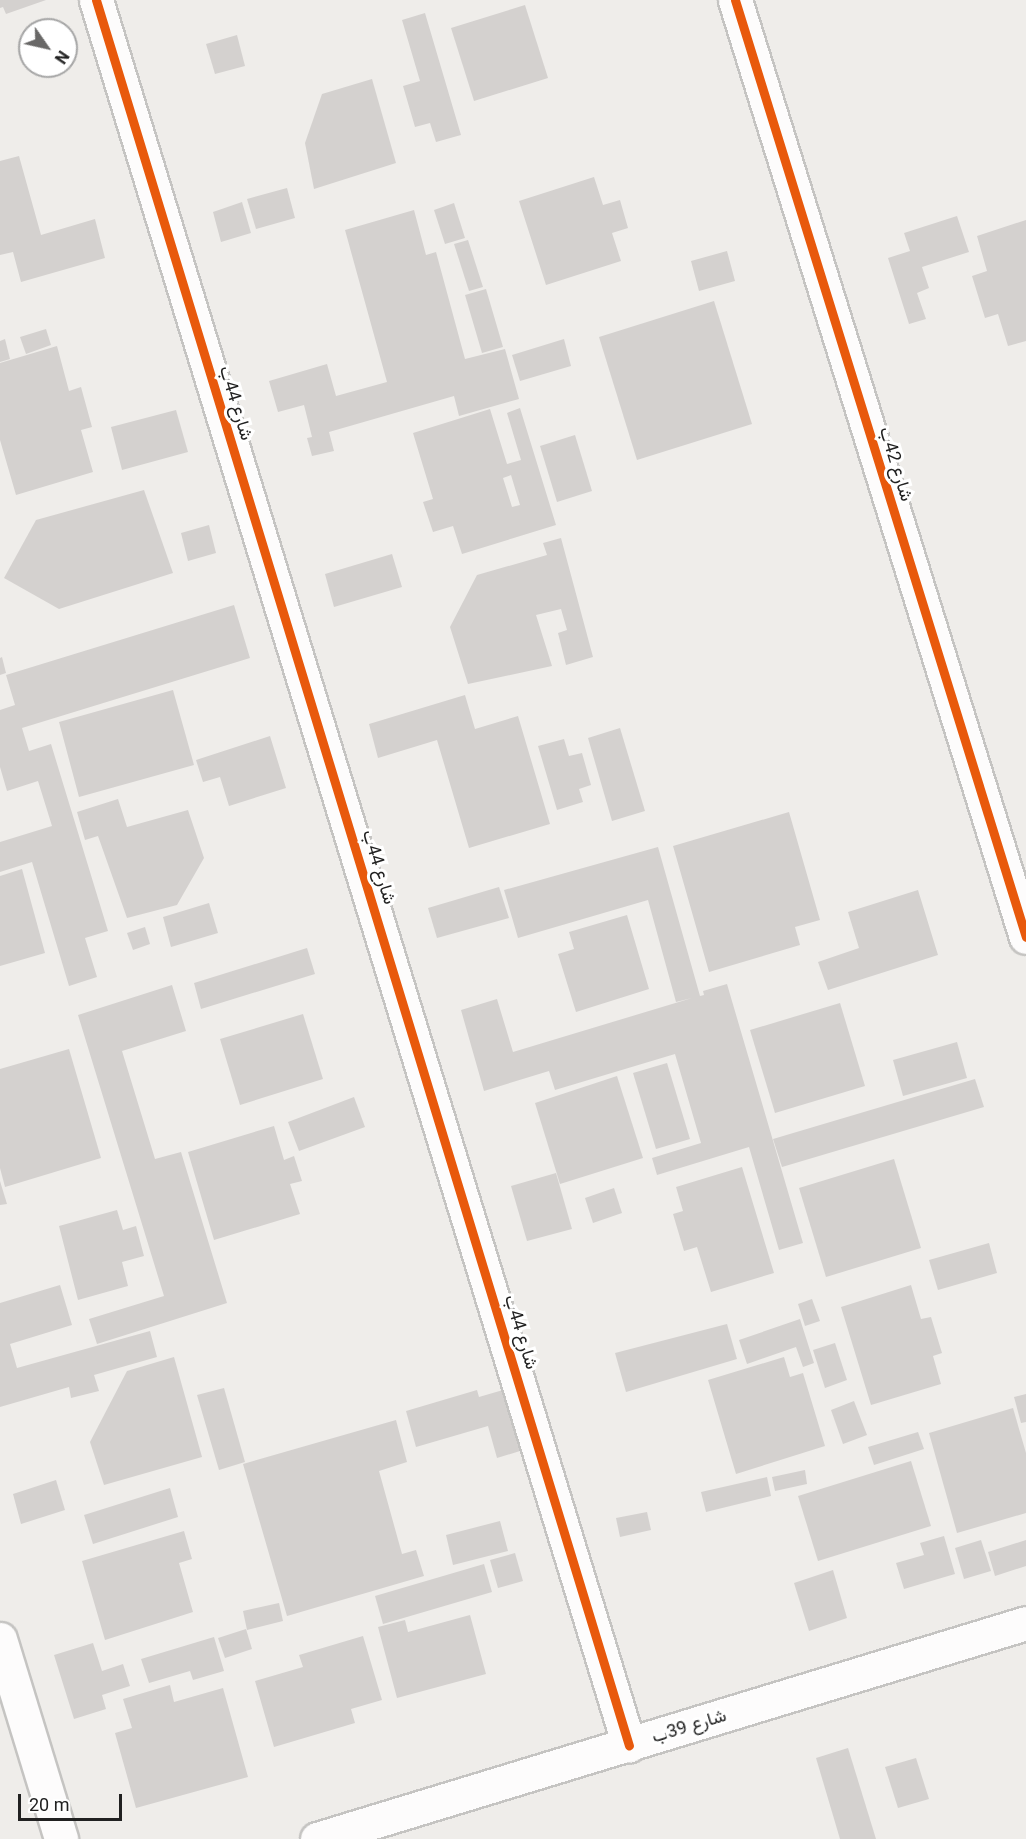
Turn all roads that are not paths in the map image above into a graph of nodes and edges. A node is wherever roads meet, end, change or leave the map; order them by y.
1 (96, 0) edge
2 (735, 0) edge
3 (1023, 919) edge
4 (1026, 1623) edge
5 (0, 1639) edge
6 (629, 1745) junction
7 (61, 1839) edge
8 (317, 1839) edge

1 - 6 street, شارع 44ب
2 - 3 street, شارع 42ب
4 - 6 street, شارع 39ب
5 - 7 street
6 - 8 street, شارع 39ب

